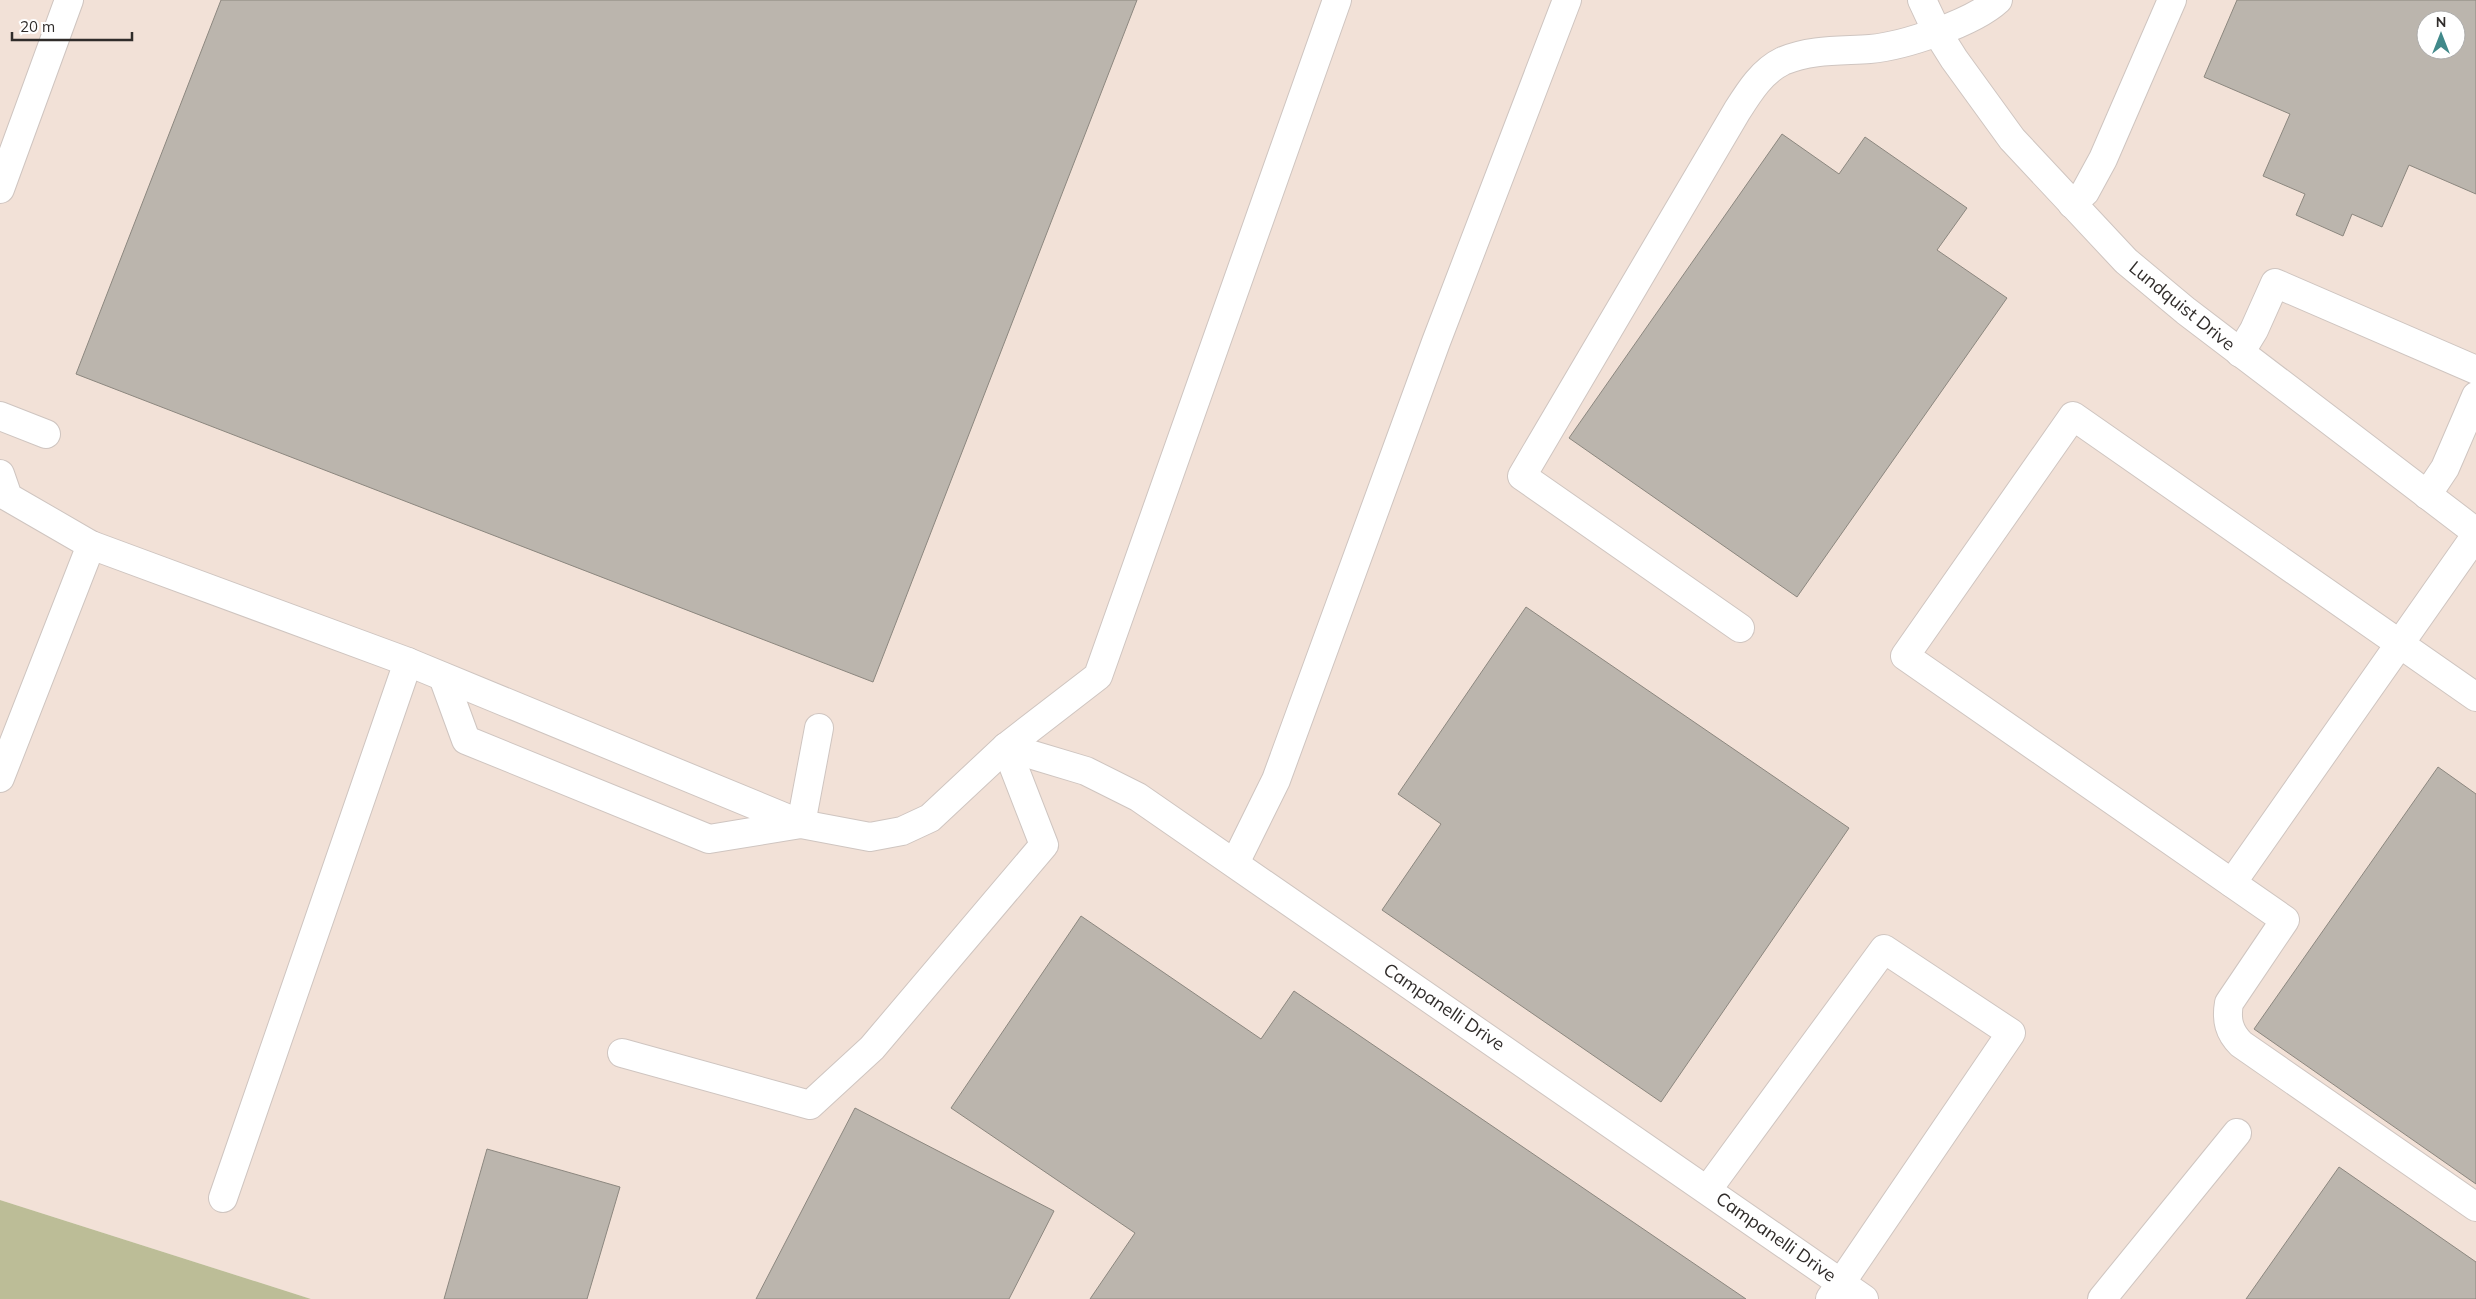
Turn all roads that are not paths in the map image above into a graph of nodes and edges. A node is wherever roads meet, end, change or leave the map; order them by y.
1 (69, 0) edge
2 (1337, 0) edge
3 (1567, 0) edge
4 (1922, 0) edge
5 (1998, 0) edge
6 (2172, 0) edge
7 (1937, 32) junction
8 (0, 190) edge
9 (2072, 204) junction
10 (2240, 353) junction
11 (2476, 370) edge
12 (2476, 396) edge
13 (0, 416) edge
14 (46, 434) dead end
15 (0, 474) edge
16 (2427, 495) junction
17 (2476, 533) edge
18 (91, 546) junction
19 (1740, 628) dead end
20 (2399, 644) junction
21 (408, 662) junction
22 (443, 677) junction
23 (2476, 697) edge
24 (819, 728) dead end
25 (1006, 747) junction
26 (0, 778) edge
27 (801, 824) junction
28 (1235, 863) junction
29 (2232, 883) junction
30 (622, 1053) dead end
31 (2238, 1133) dead end
32 (1708, 1189) junction
33 (223, 1198) dead end
34 (2476, 1207) edge
35 (1836, 1291) edge
36 (1864, 1299) edge
37 (2102, 1299) edge

1 - 8 street
2 - 25 street
3 - 28 street
4 - 7 street, Lundquist Drive
5 - 7 street
6 - 9 street
7 - 9 street, Lundquist Drive
7 - 19 street
9 - 10 street, Lundquist Drive
10 - 11 street
10 - 16 street, Lundquist Drive
12 - 16 street
13 - 14 street
15 - 18 street
16 - 17 street, Lundquist Drive
17 - 20 street
18 - 21 street
18 - 26 street
20 - 23 street
20 - 29 street
20 - 29 street
21 - 22 street
21 - 33 street
22 - 27 street
22 - 27 street
24 - 27 street
25 - 27 street
25 - 28 street, Campanelli Drive
25 - 30 street
28 - 32 street, Campanelli Drive
29 - 34 street
31 - 37 street
32 - 35 street, Campanelli Drive
32 - 35 street
35 - 36 street, Campanelli Drive

